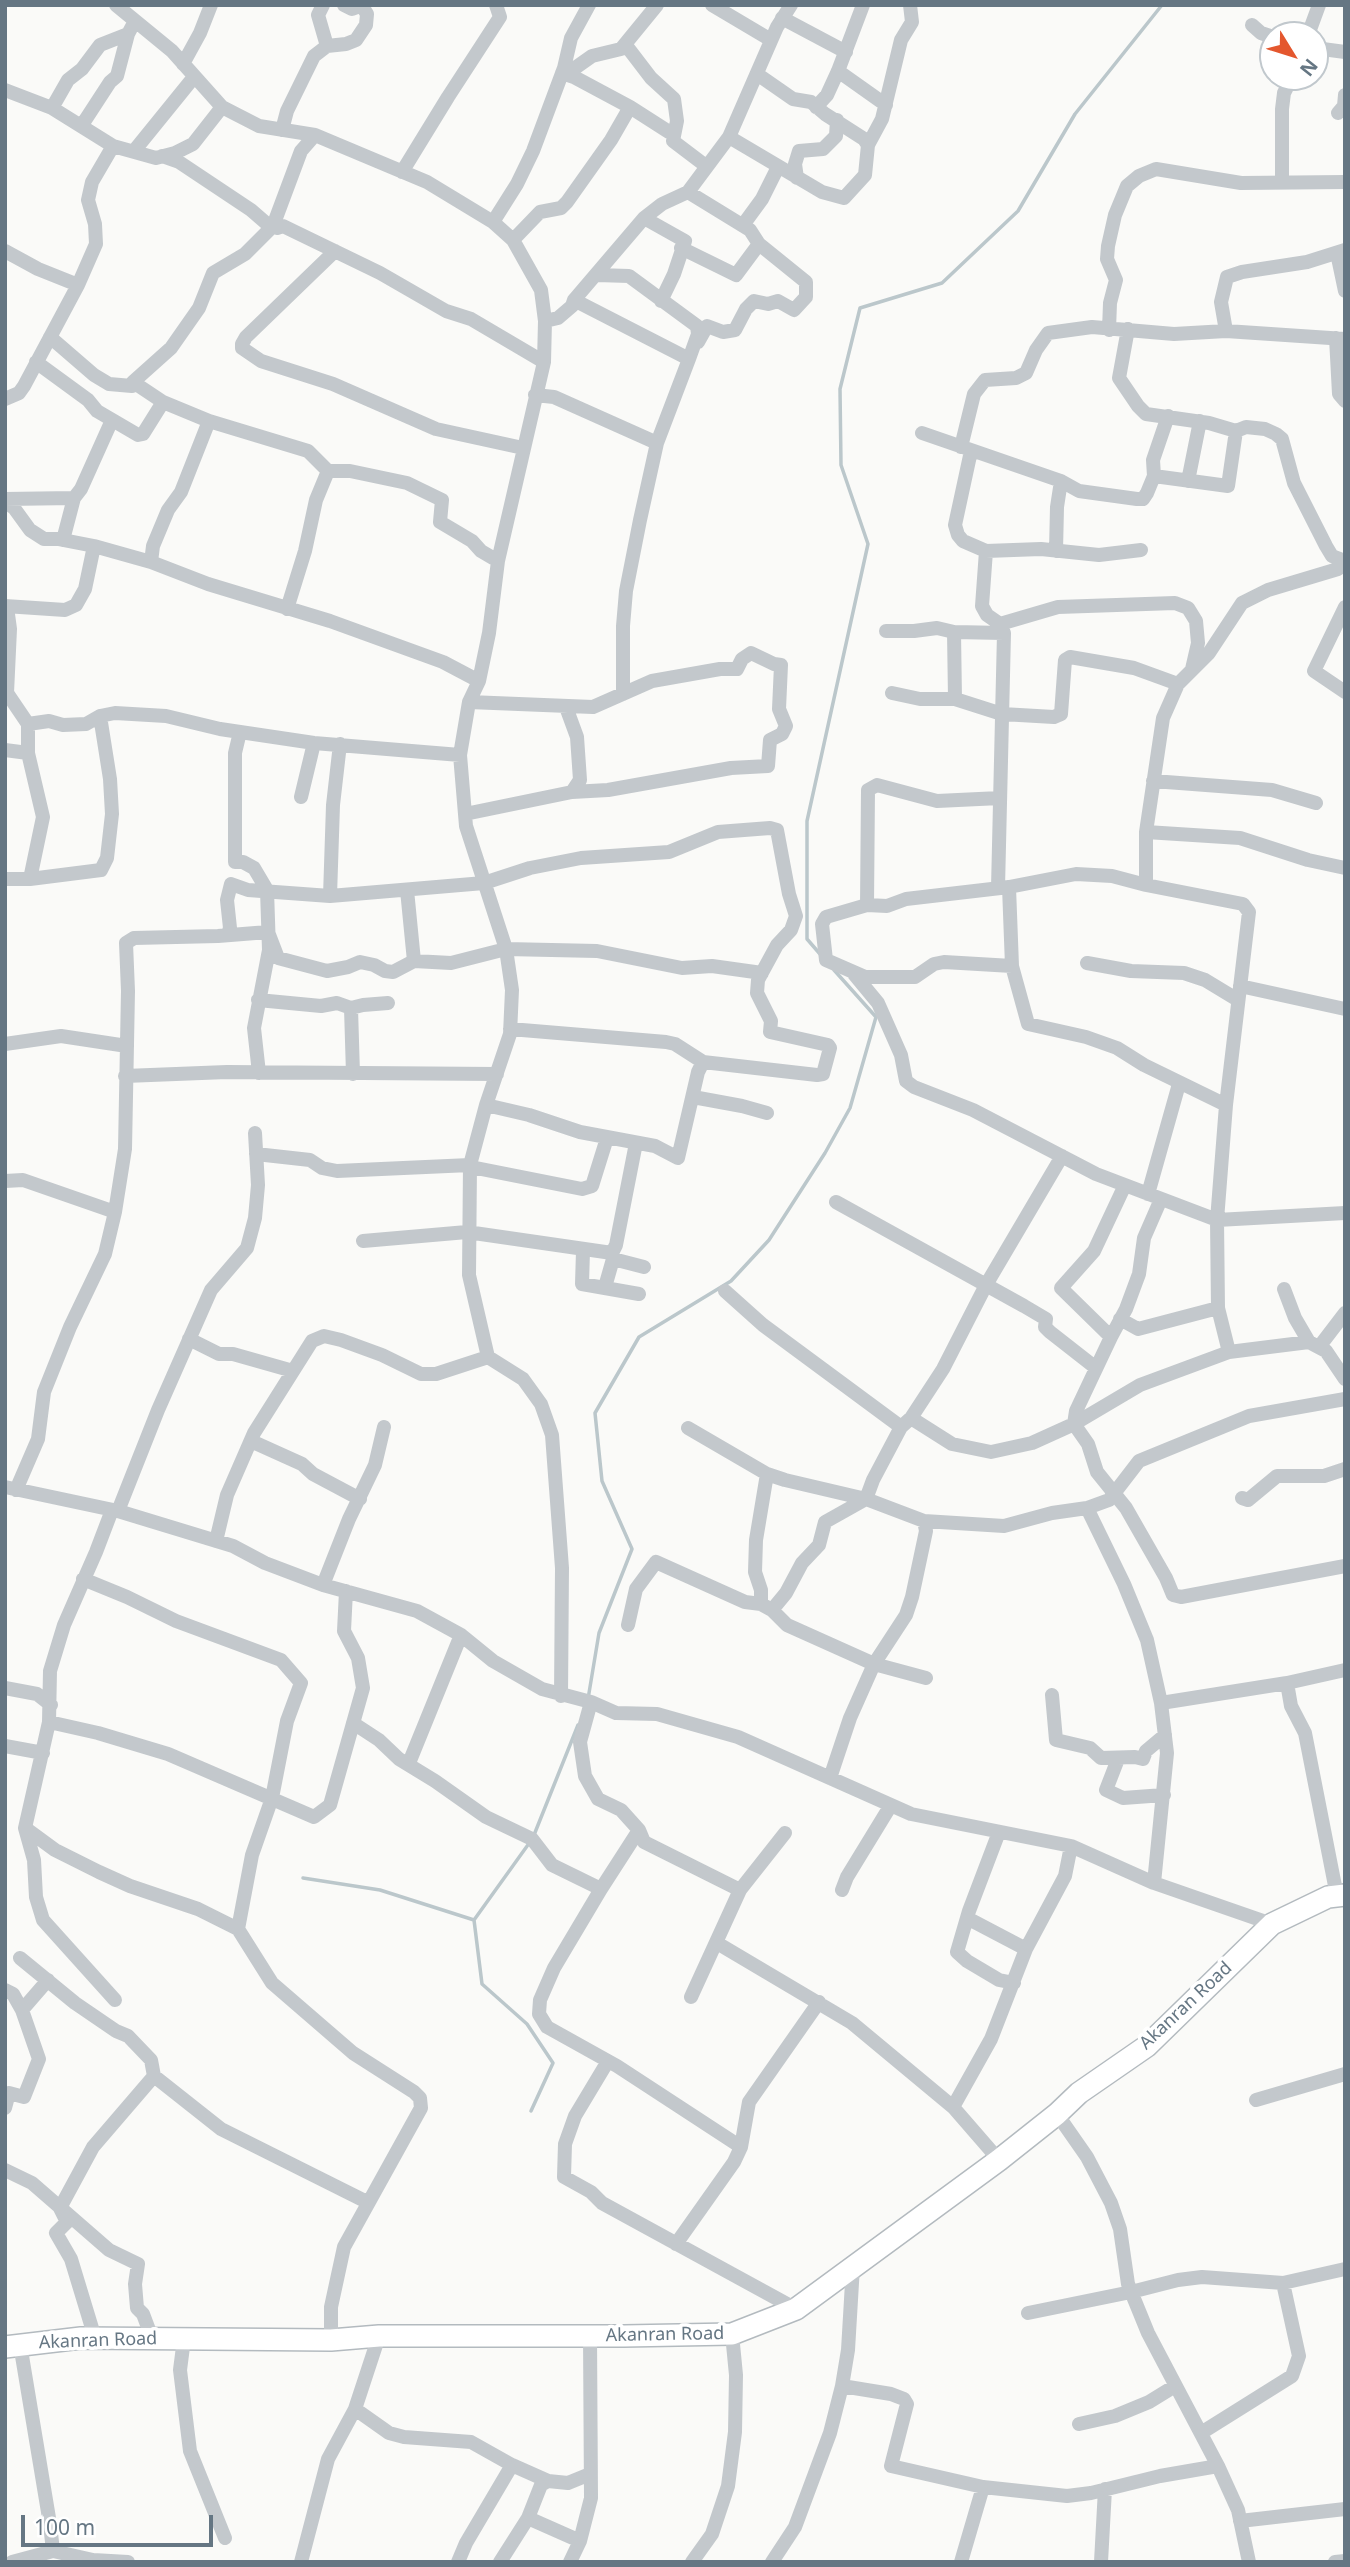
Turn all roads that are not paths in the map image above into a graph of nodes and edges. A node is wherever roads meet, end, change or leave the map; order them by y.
1 (116, 5) edge
2 (211, 5) edge
3 (323, 5) edge
4 (344, 5) edge
5 (496, 5) edge
6 (589, 5) edge
7 (657, 5) edge
8 (712, 5) edge
9 (910, 5) edge
10 (363, 6) edge
11 (856, 7) edge
12 (786, 12) edge
13 (1252, 25) dead end
14 (132, 28) junction
15 (1259, 31) edge
16 (771, 40) junction
17 (625, 44) junction
18 (327, 46) junction
19 (846, 52) junction
20 (183, 64) junction
21 (563, 71) junction
22 (838, 71) junction
23 (757, 74) junction
24 (194, 77) junction
25 (5, 90) edge
26 (1285, 91) edge
27 (1345, 95) edge
28 (886, 105) junction
29 (222, 107) junction
30 (630, 107) junction
31 (816, 107) junction
32 (52, 108) junction
33 (1338, 113) dead end
34 (837, 120) junction
35 (82, 125) junction
36 (282, 130) junction
37 (675, 130) junction
38 (315, 135) junction
39 (729, 137) junction
40 (869, 145) junction
41 (113, 146) junction
42 (134, 151) junction
43 (162, 156) junction
44 (706, 166) junction
45 (778, 167) junction
46 (402, 172) junction
47 (797, 178) junction
48 (1282, 181) junction
49 (1345, 182) edge
50 (688, 192) junction
51 (644, 218) junction
52 (493, 222) junction
53 (743, 225) junction
54 (273, 226) junction
55 (513, 240) junction
56 (759, 244) junction
57 (681, 248) junction
58 (5, 251) edge
59 (335, 251) junction
60 (1341, 251) edge
61 (597, 275) junction
62 (78, 285) junction
63 (1345, 290) edge
64 (574, 300) junction
65 (662, 301) junction
66 (545, 321) junction
67 (1109, 330) junction
68 (1128, 330) junction
69 (1226, 331) junction
70 (50, 337) junction
71 (1340, 338) edge
72 (689, 359) junction
73 (36, 362) junction
74 (544, 362) junction
75 (133, 382) junction
76 (535, 395) junction
77 (5, 398) edge
78 (163, 401) junction
79 (1345, 401) edge
80 (1168, 416) junction
81 (112, 421) junction
82 (209, 421) junction
83 (1200, 421) junction
84 (1236, 431) junction
85 (922, 433) dead end
86 (657, 443) junction
87 (523, 448) junction
88 (966, 449) junction
89 (328, 471) junction
90 (1154, 476) junction
91 (1060, 481) junction
92 (1188, 481) junction
93 (74, 498) junction
94 (5, 500) edge
95 (63, 540) junction
96 (94, 546) junction
97 (1141, 550) dead end
98 (986, 551) junction
99 (1056, 551) junction
100 (498, 561) junction
101 (151, 562) junction
102 (1343, 568) edge
103 (6, 607) edge
104 (1345, 607) edge
105 (287, 609) junction
106 (1002, 629) junction
107 (887, 631) dead end
108 (954, 632) junction
109 (1192, 670) junction
110 (479, 681) junction
111 (1178, 684) junction
112 (1345, 692) edge
113 (623, 694) junction
114 (892, 694) dead end
115 (954, 699) junction
116 (469, 702) junction
117 (566, 707) junction
118 (1002, 714) junction
119 (100, 716) junction
120 (28, 724) junction
121 (240, 732) junction
122 (314, 743) junction
123 (340, 744) junction
124 (5, 750) edge
125 (28, 753) junction
126 (460, 755) junction
127 (1153, 781) junction
128 (572, 792) junction
129 (300, 797) dead end
130 (1000, 798) junction
131 (1316, 803) dead end
132 (465, 814) junction
133 (1146, 832) junction
134 (1345, 868) edge
135 (5, 879) edge
136 (30, 879) junction
137 (484, 883) junction
138 (1146, 885) junction
139 (1004, 887) junction
140 (267, 890) junction
141 (407, 890) junction
142 (330, 896) junction
143 (867, 905) junction
144 (268, 932) junction
145 (228, 934) junction
146 (506, 949) junction
147 (414, 961) junction
148 (1087, 963) dead end
149 (1012, 966) junction
150 (762, 973) junction
151 (853, 973) junction
152 (1239, 993) junction
153 (258, 1000) junction
154 (388, 1003) dead end
155 (351, 1009) junction
156 (1345, 1009) edge
157 (510, 1029) junction
158 (5, 1044) edge
159 (128, 1046) junction
160 (703, 1062) junction
161 (259, 1073) junction
162 (353, 1074) junction
163 (497, 1074) junction
164 (125, 1076) junction
165 (1180, 1084) junction
166 (692, 1097) junction
167 (486, 1105) junction
168 (1226, 1105) junction
169 (767, 1113) dead end
170 (255, 1133) dead end
171 (607, 1139) junction
172 (636, 1143) junction
173 (256, 1154) junction
174 (1062, 1156) junction
175 (470, 1166) junction
176 (5, 1181) edge
177 (1125, 1185) junction
178 (1155, 1196) junction
179 (836, 1202) dead end
180 (115, 1212) junction
181 (1345, 1213) edge
182 (1217, 1220) junction
183 (467, 1232) junction
184 (363, 1241) dead end
185 (583, 1251) junction
186 (612, 1256) junction
187 (644, 1267) dead end
188 (986, 1285) junction
189 (605, 1287) junction
190 (1284, 1289) dead end
191 (725, 1291) dead end
192 (639, 1294) dead end
193 (1218, 1308) junction
194 (1345, 1313) edge
195 (1120, 1319) junction
196 (1111, 1337) junction
197 (189, 1339) junction
198 (1314, 1344) junction
199 (1228, 1352) junction
200 (488, 1357) junction
201 (1096, 1368) junction
202 (293, 1371) junction
203 (1345, 1379) edge
204 (1345, 1399) edge
205 (906, 1422) junction
206 (1074, 1424) junction
207 (384, 1427) dead end
208 (688, 1428) dead end
209 (251, 1441) junction
210 (1345, 1469) edge
211 (767, 1474) junction
212 (11, 1488) edge
213 (1115, 1493) junction
214 (360, 1499) junction
215 (866, 1499) junction
216 (1242, 1499) dead end
217 (1087, 1508) junction
218 (115, 1511) junction
219 (923, 1521) junction
220 (216, 1541) junction
221 (1345, 1566) edge
222 (83, 1579) junction
223 (323, 1585) junction
224 (346, 1591) junction
225 (767, 1607) junction
226 (628, 1625) dead end
227 (461, 1635) junction
228 (874, 1664) junction
229 (1345, 1670) edge
230 (926, 1678) dead end
231 (1287, 1683) junction
232 (5, 1688) edge
233 (1052, 1695) dead end
234 (561, 1696) junction
235 (586, 1702) junction
236 (1161, 1703) junction
237 (51, 1705) junction
238 (49, 1722) junction
239 (353, 1723) junction
240 (1165, 1735) junction
241 (5, 1746) edge
242 (43, 1753) junction
243 (1118, 1759) junction
244 (409, 1763) junction
245 (830, 1778) junction
246 (1164, 1795) junction
247 (272, 1798) junction
248 (891, 1805) junction
249 (25, 1828) junction
250 (639, 1830) junction
251 (999, 1832) junction
252 (785, 1833) dead end
253 (1070, 1846) junction
254 (1154, 1883) junction
255 (601, 1889) junction
256 (842, 1890) dead end
257 (740, 1891) junction
258 (1341, 1895) edge
259 (967, 1918) junction
260 (1272, 1924) junction
261 (239, 1929) junction
262 (717, 1943) junction
263 (1026, 1949) junction
264 (20, 1958) dead end
265 (48, 1980) junction
266 (1014, 1983) junction
267 (5, 1990) edge
268 (691, 1997) dead end
269 (115, 2000) dead end
270 (819, 2002) junction
271 (22, 2010) junction
272 (608, 2061) junction
273 (1345, 2074) edge
274 (154, 2076) junction
275 (1256, 2100) dead end
276 (5, 2108) edge
277 (953, 2108) junction
278 (1057, 2114) junction
279 (741, 2147) junction
280 (999, 2160) junction
281 (5, 2170) edge
282 (367, 2202) junction
283 (60, 2208) junction
284 (676, 2244) junction
285 (853, 2266) junction
286 (1345, 2269) edge
287 (1283, 2283) junction
288 (1131, 2292) junction
289 (796, 2309) junction
290 (1028, 2313) dead end
291 (732, 2334) junction
292 (379, 2336) junction
293 (590, 2336) junction
294 (94, 2338) junction
295 (152, 2338) junction
296 (184, 2339) junction
297 (331, 2340) junction
298 (13, 2345) edge
299 (842, 2386) junction
300 (1175, 2386) junction
301 (355, 2409) junction
302 (1079, 2424) dead end
303 (1201, 2433) junction
304 (512, 2465) junction
305 (1218, 2466) junction
306 (590, 2474) junction
307 (548, 2481) junction
308 (983, 2487) junction
309 (1105, 2488) junction
310 (1345, 2508) edge
311 (528, 2518) junction
312 (1240, 2521) junction
313 (225, 2538) dead end
314 (580, 2541) junction
315 (44, 2556) edge
316 (507, 2559) edge
317 (1345, 2561) edge
318 (12, 2562) edge
319 (128, 2562) edge
320 (301, 2562) edge
321 (458, 2562) edge
322 (570, 2562) edge
323 (692, 2562) edge
324 (772, 2562) edge
325 (961, 2562) edge
326 (1101, 2562) edge
327 (1249, 2562) edge
328 (1335, 2562) edge

1 - 14 street
2 - 20 street
3 - 18 street
4 - 10 street
5 - 46 street
6 - 21 street
7 - 17 street
8 - 16 street
9 - 28 street
10 - 18 street
11 - 19 street
12 - 16 street
12 - 19 street
13 - 15 street
14 - 20 street
14 - 32 street
14 - 35 street
16 - 23 street
17 - 21 street
17 - 37 street
18 - 36 street
19 - 22 street
20 - 24 street
21 - 30 street
21 - 52 street
22 - 28 street
22 - 31 street
23 - 31 street
23 - 39 street
24 - 29 street
24 - 42 street
25 - 32 street
26 - 48 street
27 - 33 street
28 - 40 street
29 - 36 street
29 - 43 street
30 - 37 street
30 - 55 street
31 - 34 street
32 - 35 street
34 - 40 street
34 - 47 street
35 - 41 street
36 - 38 street
37 - 44 street
38 - 46 street
38 - 54 street
39 - 44 street
39 - 45 street
40 - 47 street
41 - 42 street
41 - 62 street
42 - 43 street
43 - 54 street
44 - 50 street
45 - 47 street
45 - 53 street
46 - 52 street
48 - 49 street
48 - 67 street
50 - 51 street
50 - 53 street
51 - 57 street
51 - 61 street
52 - 55 street
53 - 56 street
54 - 59 street
54 - 75 street
55 - 66 street
56 - 57 street
56 - 72 street
57 - 65 street
58 - 62 street
59 - 74 street
59 - 87 street
60 - 63 street
60 - 69 street
61 - 64 street
61 - 65 street
62 - 70 street
64 - 66 street
64 - 72 street
65 - 72 street
66 - 74 street
67 - 68 street
67 - 88 street
68 - 69 street
68 - 80 street
69 - 71 street
70 - 73 street
70 - 75 street
71 - 79 street
72 - 86 street
73 - 77 street
73 - 81 street
74 - 76 street
75 - 78 street
76 - 86 street
76 - 87 street
78 - 81 street
78 - 82 street
80 - 83 street
80 - 90 street
81 - 93 street
82 - 89 street
82 - 101 street
83 - 84 street
83 - 92 street
84 - 92 street
84 - 102 street
85 - 88 street
86 - 113 street
87 - 100 street
88 - 91 street
88 - 98 street
89 - 100 street
89 - 105 street
90 - 91 street
90 - 92 street
91 - 99 street
93 - 94 street
93 - 95 street
94 - 95 street
95 - 96 street
96 - 101 street
96 - 103 street
97 - 99 street
98 - 99 street
98 - 106 street
100 - 110 street
101 - 105 street
102 - 109 street
103 - 120 street
104 - 112 street
105 - 110 street
106 - 108 street
106 - 109 street
106 - 118 street
107 - 108 street
108 - 115 street
109 - 111 street
110 - 116 street
111 - 118 street
111 - 127 street
113 - 117 street
113 - 128 street
114 - 115 street
115 - 118 street
116 - 117 street
116 - 126 street
117 - 128 street
118 - 130 street
119 - 120 street
119 - 121 street
119 - 136 street
120 - 125 street
121 - 122 street
121 - 140 street
122 - 123 street
122 - 129 street
123 - 126 street
123 - 142 street
124 - 125 street
125 - 136 street
126 - 132 street
127 - 131 street
127 - 133 street
128 - 132 street
130 - 139 street
130 - 143 street
132 - 137 street
133 - 134 street
133 - 138 street
135 - 136 street
137 - 141 street
137 - 146 street
137 - 150 street
138 - 139 street
138 - 152 street
139 - 143 street
139 - 149 street
140 - 142 street
140 - 144 street
140 - 145 street
141 - 142 street
141 - 147 street
143 - 151 street
144 - 145 street
144 - 147 street
144 - 153 street
145 - 159 street
146 - 147 street
146 - 150 street
146 - 157 street
148 - 152 street
149 - 151 street
149 - 165 street
150 - 160 street
151 - 174 street
152 - 156 street
152 - 168 street
153 - 155 street
153 - 161 street
154 - 155 street
155 - 162 street
157 - 160 street
157 - 163 street
158 - 159 street
159 - 164 street
160 - 166 street
161 - 162 street
161 - 164 street
162 - 163 street
163 - 167 street
164 - 180 street
165 - 168 street
165 - 178 street
166 - 169 street
166 - 172 street
167 - 171 street
167 - 175 street
168 - 182 street
170 - 173 street
171 - 172 street
171 - 175 street
172 - 186 street
173 - 175 street
173 - 197 street
174 - 177 street
174 - 188 street
175 - 183 street
176 - 180 street
177 - 178 street
177 - 196 street
178 - 182 street
178 - 195 street
179 - 188 street
180 - 212 street
181 - 182 street
182 - 193 street
183 - 184 street
183 - 185 street
183 - 200 street
185 - 186 street
185 - 189 street
186 - 187 street
186 - 189 street
188 - 201 street
188 - 205 street
189 - 192 street
190 - 198 street
191 - 205 street
193 - 195 street
193 - 199 street
194 - 198 street
195 - 196 street
196 - 201 street
197 - 202 street
197 - 218 street
198 - 199 street
198 - 203 street
199 - 206 street
200 - 202 street
200 - 234 street
201 - 206 street
202 - 209 street
204 - 213 street
205 - 206 street
205 - 215 street
206 - 213 street
207 - 214 street
208 - 211 street
209 - 214 street
209 - 220 street
210 - 216 street
211 - 215 street
211 - 225 street
212 - 218 street
213 - 217 street
213 - 221 street
214 - 223 street
215 - 219 street
215 - 225 street
217 - 219 street
217 - 236 street
218 - 220 street
218 - 222 street
219 - 228 street
220 - 223 street
222 - 237 street
222 - 247 street
223 - 224 street
224 - 227 street
224 - 239 street
225 - 226 street
225 - 228 street
227 - 234 street
227 - 244 street
228 - 230 street
228 - 245 street
229 - 231 street
231 - 236 street
231 - 258 street
232 - 237 street
233 - 243 street
234 - 235 street
235 - 245 street
235 - 250 street
236 - 240 street
237 - 238 street
238 - 242 street
238 - 247 street
239 - 244 street
239 - 247 street
240 - 243 street
240 - 246 street
241 - 242 street
242 - 249 street
243 - 246 street
244 - 255 street
245 - 248 street
246 - 254 street
247 - 261 street
248 - 251 street
248 - 256 street
249 - 261 street
249 - 269 street
250 - 255 street
250 - 257 street
251 - 253 street
251 - 259 street
252 - 257 street
253 - 254 street
253 - 263 street
254 - 260 street
255 - 272 street
257 - 262 street
258 - 260 main road, Akanran Road
259 - 263 street
259 - 266 street
260 - 278 main road, Akanran Road
261 - 282 street
262 - 268 street
262 - 270 street
263 - 266 street
264 - 265 street
265 - 271 street
265 - 274 street
266 - 277 street
267 - 271 street
270 - 277 street
270 - 279 street
271 - 276 street
272 - 279 street
272 - 284 street
273 - 275 street
274 - 282 street
274 - 283 street
277 - 280 street
278 - 280 main road, Akanran Road
278 - 288 street
279 - 284 street
280 - 285 main road, Akanran Road
281 - 283 street
282 - 297 street
283 - 294 street
283 - 295 street
284 - 289 street
285 - 289 main road, Akanran Road
285 - 299 street
286 - 287 street
287 - 288 street
287 - 303 street
288 - 290 street
288 - 300 street
289 - 291 main road, Akanran Road
291 - 293 main road, Akanran Road
291 - 323 street
292 - 293 main road, Akanran Road
292 - 297 main road, Akanran Road
292 - 301 street
293 - 306 street
294 - 295 main road, Akanran Road
294 - 298 main road, Akanran Road
295 - 296 main road, Akanran Road
296 - 297 main road, Akanran Road
296 - 313 street
298 - 315 street
299 - 308 street
299 - 324 street
300 - 302 street
300 - 303 street
301 - 304 street
301 - 320 street
303 - 305 street
304 - 307 street
304 - 321 street
305 - 309 street
305 - 312 street
306 - 307 street
306 - 314 street
307 - 311 street
308 - 309 street
308 - 325 street
309 - 326 street
310 - 312 street
311 - 314 street
311 - 316 street
312 - 327 street
314 - 322 street
315 - 318 street
315 - 319 street
317 - 328 street

